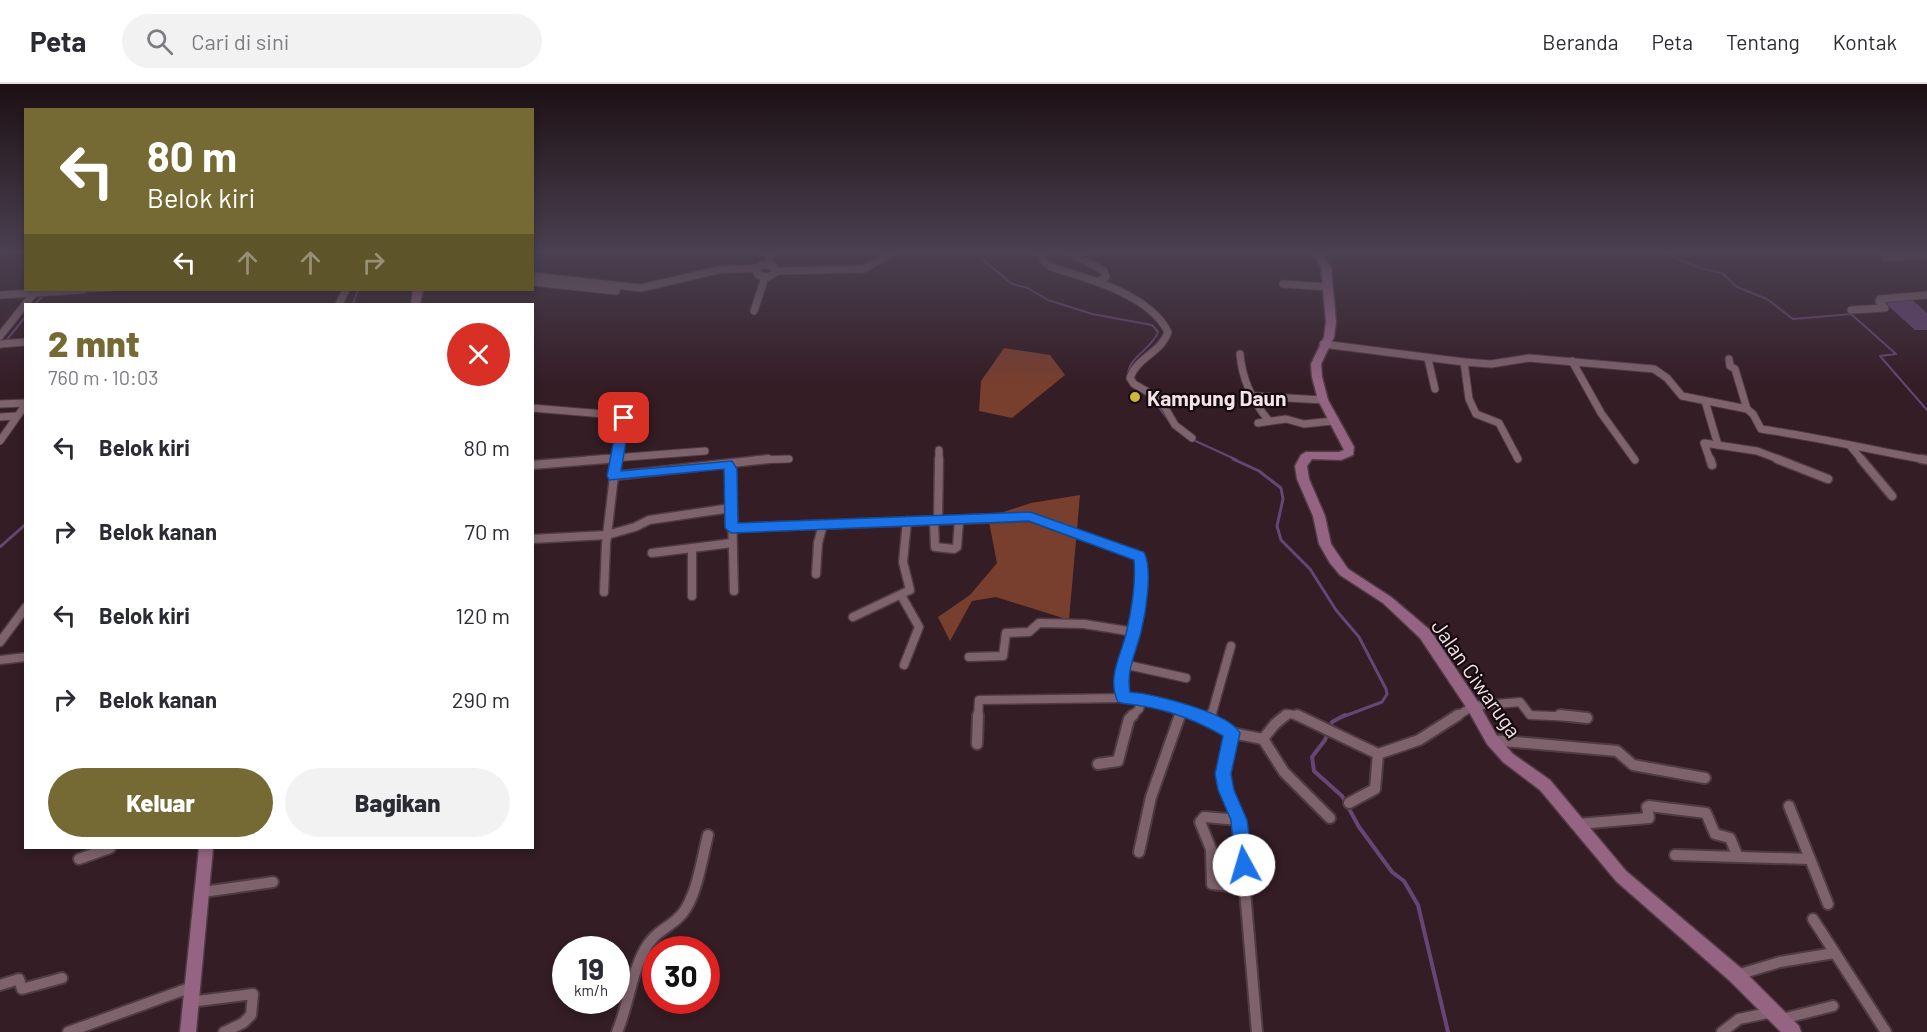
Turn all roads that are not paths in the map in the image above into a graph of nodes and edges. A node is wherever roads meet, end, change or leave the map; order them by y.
1 (759, 296) edge
2 (1129, 296) edge
3 (1329, 296) edge
4 (1912, 296) edge
5 (24, 305) edge
6 (1851, 310) dead end
7 (754, 312) dead end
8 (0, 336) edge
9 (24, 342) edge
10 (0, 344) edge
11 (1323, 344) junction
12 (1240, 354) dead end
13 (1428, 359) junction
14 (1729, 359) dead end
15 (1572, 361) junction
16 (1464, 362) junction
17 (1435, 389) dead end
18 (1254, 396) junction
19 (1323, 400) junction
20 (1705, 401) junction
21 (24, 403) edge
22 (0, 404) edge
23 (24, 406) edge
24 (534, 408) edge
25 (1747, 409) junction
26 (17, 416) junction
27 (0, 417) edge
28 (1269, 421) junction
29 (1333, 421) junction
30 (1258, 423) dead end
31 (1192, 438) dead end
32 (0, 441) edge
33 (1718, 445) junction
34 (1851, 447) junction
35 (939, 450) dead end
36 (705, 451) dead end
37 (789, 459) dead end
38 (1518, 459) dead end
39 (616, 460) junction
40 (1635, 460) dead end
41 (1927, 460) edge
42 (728, 464) junction
43 (534, 465) edge
44 (1712, 465) dead end
45 (614, 476) junction
46 (1828, 479) dead end
47 (1892, 496) dead end
48 (731, 508) junction
49 (959, 520) junction
50 (907, 521) junction
51 (936, 521) junction
52 (823, 524) junction
53 (731, 528) junction
54 (607, 535) junction
55 (534, 538) edge
56 (732, 543) junction
57 (692, 548) junction
58 (652, 553) dead end
59 (816, 574) dead end
60 (734, 591) dead end
61 (604, 592) dead end
62 (901, 595) junction
63 (692, 596) dead end
64 (24, 610) edge
65 (853, 618) dead end
66 (1134, 632) junction
67 (0, 642) edge
68 (1231, 646) dead end
69 (24, 657) edge
70 (969, 657) dead end
71 (0, 660) edge
72 (1123, 664) junction
73 (904, 665) dead end
74 (1186, 678) dead end
75 (1124, 698) junction
76 (1142, 699) junction
77 (1473, 706) junction
78 (1182, 709) junction
79 (1587, 718) dead end
80 (1210, 720) junction
81 (1232, 733) junction
82 (1263, 739) junction
83 (1492, 740) junction
84 (977, 744) dead end
85 (1378, 754) junction
86 (1098, 764) dead end
87 (1705, 778) dead end
88 (1349, 803) dead end
89 (1789, 806) dead end
90 (1330, 818) dead end
91 (1239, 820) junction
92 (1578, 824) junction
93 (708, 835) dead end
94 (107, 849) edge
95 (206, 849) edge
96 (1139, 852) dead end
97 (1675, 855) dead end
98 (1737, 855) junction
99 (79, 859) dead end
100 (1808, 859) junction
101 (273, 882) dead end
102 (1246, 888) junction
103 (203, 892) junction
104 (1828, 904) dead end
105 (1813, 919) dead end
106 (1834, 953) junction
107 (1736, 975) junction
108 (62, 978) dead end
109 (0, 985) edge
110 (191, 995) junction
111 (1833, 1006) dead end
112 (1778, 1015) junction
113 (68, 1032) edge
114 (188, 1032) edge
115 (224, 1032) edge
116 (616, 1032) edge
117 (1257, 1032) edge
118 (1722, 1032) edge
119 (1794, 1032) edge
120 (1886, 1032) edge

1 - 7 street
2 - 31 street
3 - 11 street, Jalan Ciwaruga
4 - 6 street
5 - 8 street
9 - 10 street
11 - 13 street
11 - 19 street, Jalan Ciwaruga
12 - 18 street
13 - 16 street
13 - 17 street
14 - 25 street
15 - 16 street
15 - 20 street
15 - 40 street
16 - 38 street
18 - 19 street
18 - 28 street
19 - 29 street, Jalan Ciwaruga
20 - 25 street
20 - 33 street
21 - 22 street
23 - 26 street
24 - 39 street
25 - 34 street
26 - 27 street
26 - 32 street
28 - 29 street
28 - 30 street
29 - 77 street, Jalan Ciwaruga
33 - 44 street
33 - 46 street
34 - 41 street
34 - 47 street
35 - 51 street
36 - 39 street
37 - 42 street
39 - 43 street
39 - 45 street
42 - 45 street
42 - 48 street
45 - 54 street
48 - 53 street
48 - 54 street
49 - 51 street
49 - 51 street
49 - 66 street
50 - 51 street
50 - 52 street
50 - 62 street
52 - 53 street
52 - 59 street
53 - 56 street
54 - 55 street
54 - 61 street
56 - 57 street
56 - 60 street
57 - 58 street
57 - 63 street
62 - 65 street
62 - 73 street
64 - 67 street
66 - 70 street
66 - 72 street
68 - 80 street
69 - 71 street
72 - 74 street
72 - 75 street
75 - 76 street
75 - 84 street
76 - 78 street
76 - 86 street
77 - 79 street
77 - 83 street, Jalan Ciwaruga
77 - 85 street
78 - 80 street
78 - 96 street
80 - 81 street
81 - 82 street
81 - 91 street
82 - 85 street
82 - 90 street
83 - 87 street
83 - 92 street, Jalan Ciwaruga
85 - 88 street
89 - 100 street
91 - 102 street
91 - 102 street
92 - 98 street
92 - 107 street, Jalan Ciwaruga
93 - 116 street
94 - 99 street
95 - 103 street
97 - 98 street
98 - 100 street
100 - 104 street
101 - 103 street
102 - 117 street
103 - 110 street
105 - 106 street
106 - 107 street
106 - 120 street
107 - 112 street, Jalan Ciwaruga
108 - 109 street
110 - 113 street
110 - 114 street
110 - 115 street
111 - 112 street
112 - 118 street
112 - 119 street, Jalan Ciwaruga

